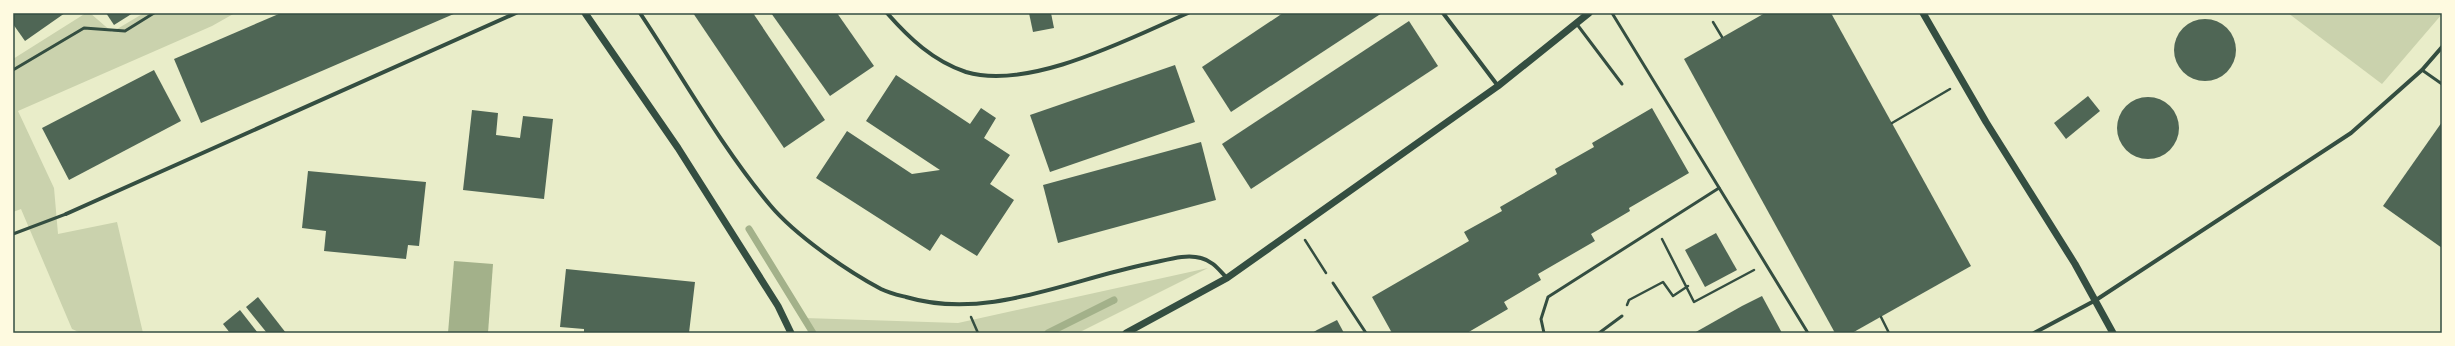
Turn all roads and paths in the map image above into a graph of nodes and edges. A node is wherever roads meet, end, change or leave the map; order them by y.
1 (154, 13) edge
2 (516, 13) edge
3 (585, 13) edge
4 (640, 13) edge
5 (887, 13) edge
6 (1188, 13) edge
7 (1443, 13) edge
8 (1589, 13) edge
9 (1612, 13) edge
10 (1923, 13) edge
11 (1713, 22) dead end
12 (1576, 23) junction
13 (1722, 38) dead end
14 (2442, 47) edge
15 (13, 70) edge
16 (2422, 70) junction
17 (1964, 81) junction
18 (1622, 84) dead end
19 (2442, 84) edge
20 (1498, 86) junction
21 (1892, 123) dead end
22 (1719, 188) junction
23 (66, 214) joint
24 (1656, 228) junction
25 (13, 234) edge
26 (1310, 248) dead end
27 (1766, 264) junction
28 (1227, 278) junction
29 (1333, 283) joint
30 (1688, 286) junction
31 (1629, 300) dead end
32 (2096, 300) junction
33 (1622, 316) dead end
34 (1881, 317) dead end
35 (791, 333) edge
36 (1126, 333) edge
37 (1366, 333) edge
38 (1544, 333) edge
39 (1599, 333) edge
40 (1808, 333) edge
41 (1889, 333) edge
42 (2034, 333) edge
43 (2113, 333) edge

1 - 15 lane
2 - 23 street
3 - 35 street
4 - 28 street
5 - 6 street
7 - 20 street
8 - 12 street
9 - 22 lane
10 - 17 street
11 - 13 path
12 - 18 lane
12 - 20 street
14 - 16 street
16 - 19 lane
16 - 32 street
17 - 21 path
17 - 32 street
20 - 28 street
22 - 24 lane
22 - 27 lane
23 - 25 lane
24 - 30 path
24 - 38 lane
26 - 29 path
27 - 30 path
27 - 40 lane
28 - 36 street
29 - 37 lane
30 - 31 path
32 - 42 street
32 - 43 street
33 - 39 lane
34 - 41 path

